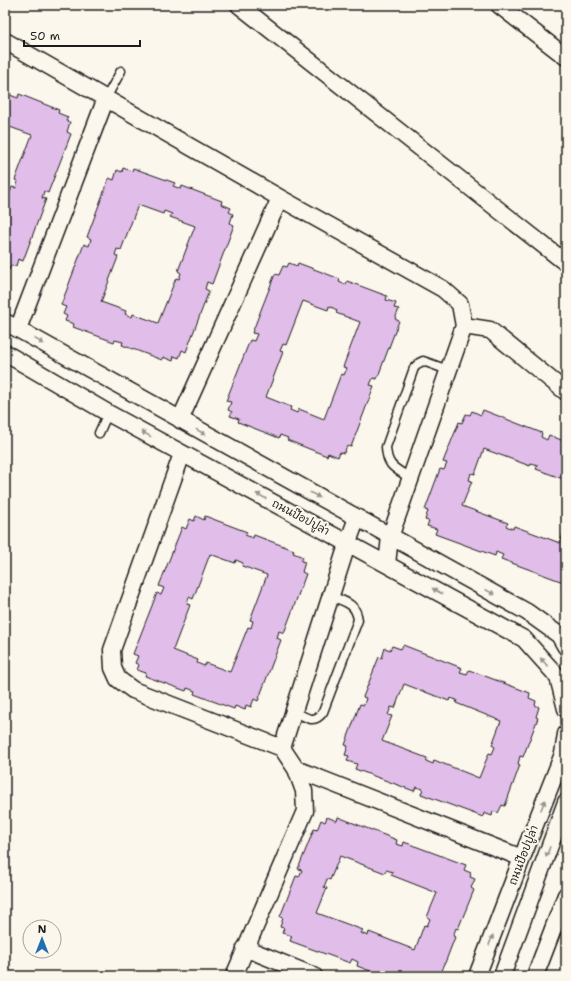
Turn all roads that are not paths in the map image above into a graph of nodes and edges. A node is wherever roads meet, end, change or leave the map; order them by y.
1 (239, 5) edge
2 (499, 5) edge
3 (5, 41) edge
4 (566, 57) edge
5 (121, 71) dead end
6 (106, 98) junction
7 (280, 198) junction
8 (566, 263) edge
9 (11, 325) edge
10 (464, 326) junction
11 (5, 353) edge
12 (448, 370) junction
13 (566, 392) edge
14 (108, 413) junction
15 (180, 420) junction
16 (99, 433) dead end
17 (182, 454) junction
18 (410, 478) junction
19 (356, 518) junction
20 (390, 537) junction
21 (348, 542) junction
22 (387, 564) junction
23 (331, 596) junction
24 (564, 636) edge
25 (566, 709) edge
26 (294, 711) junction
27 (566, 734) edge
28 (282, 748) junction
29 (296, 769) junction
30 (566, 802) edge
31 (522, 858) junction
32 (566, 895) edge
33 (245, 948) junction
34 (234, 976) edge
35 (314, 976) edge
36 (477, 976) edge
37 (502, 976) edge
38 (535, 976) edge

1 - 8 street
2 - 4 street
3 - 6 street
5 - 6 lane
6 - 7 street
6 - 9 street
7 - 10 street
7 - 15 street
9 -> 15 street
10 - 12 street
10 - 13 street
11 - 14 street, ถนนป๊อปปูล่า
12 - 18 street
12 - 18 lane
14 - 16 lane
17 -> 14 street, ถนนป๊อปปูล่า
15 -> 19 street
21 -> 17 street, ถนนป๊อปปูล่า
17 - 28 street
18 - 20 street
19 - 20 street
19 - 21 street
20 - 22 street
20 -> 24 street
21 - 22 street, ถนนป๊อปปูล่า
21 - 23 street
25 -> 22 street, ถนนป๊อปปูล่า
23 - 26 street
23 - 26 lane
26 - 28 street
31 -> 27 street, ถนนป๊อปปูล่า
28 - 29 street
29 - 31 street
29 - 33 street
30 -> 37 street, ถนนป๊อปปูล่า
36 -> 31 street, ถนนป๊อปปูล่า
32 - 38 street
33 - 34 street
33 - 35 street

